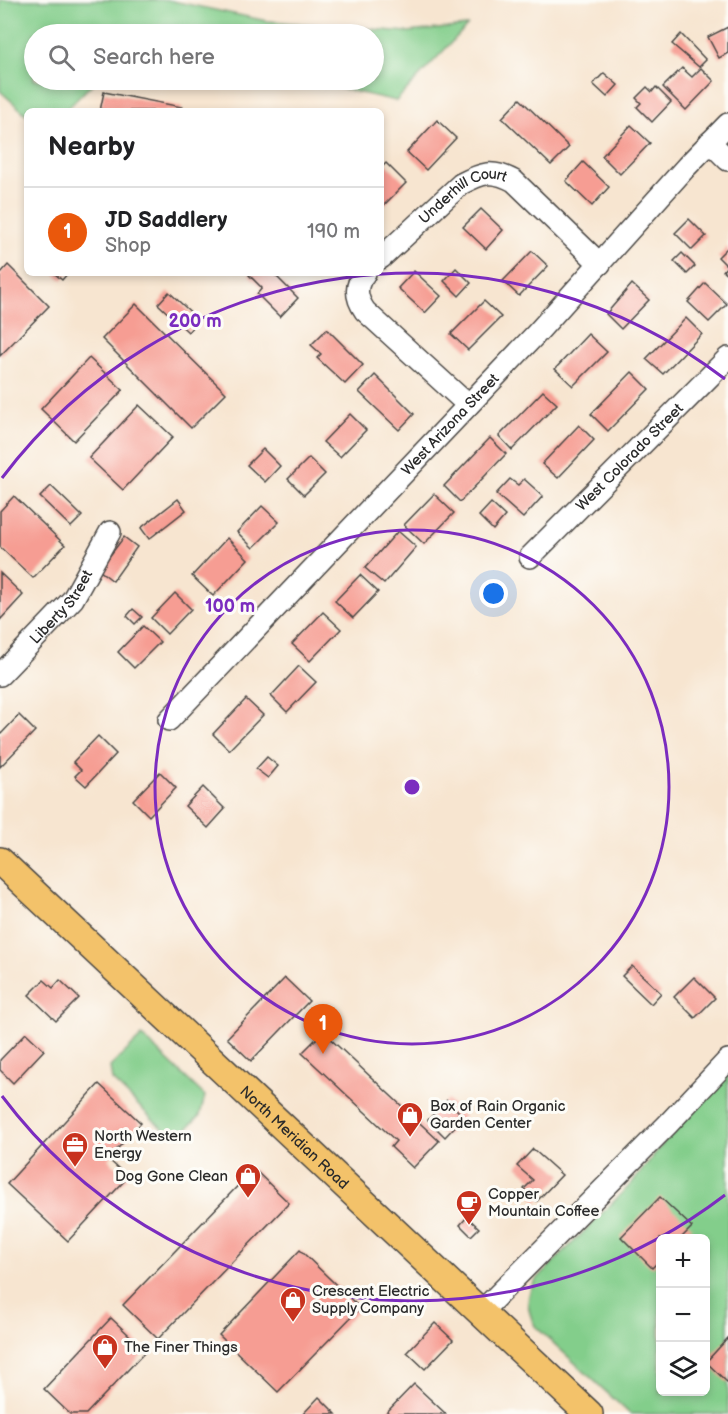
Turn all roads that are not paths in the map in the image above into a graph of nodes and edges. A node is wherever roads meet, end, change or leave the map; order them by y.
1 (728, 124) edge
2 (710, 142) junction
3 (728, 160) edge
4 (384, 255) edge
5 (600, 264) junction
6 (362, 276) edge
7 (728, 358) edge
8 (468, 405) junction
9 (110, 532) dead end
10 (530, 557) dead end
11 (0, 675) edge
12 (169, 720) dead end
13 (0, 861) edge
14 (728, 1060) edge
15 (481, 1312) junction
16 (589, 1414) edge

1 - 2 street, West Arizona Street
2 - 3 street
2 - 5 street, West Arizona Street
4 - 5 street, Underhill Court
5 - 8 street, West Arizona Street
6 - 8 street
7 - 10 street, West Colorado Street
8 - 12 street, West Arizona Street
9 - 11 street, Liberty Street
13 - 15 main road, North Meridian Road
14 - 15 street
15 - 16 main road, North Meridian Road

